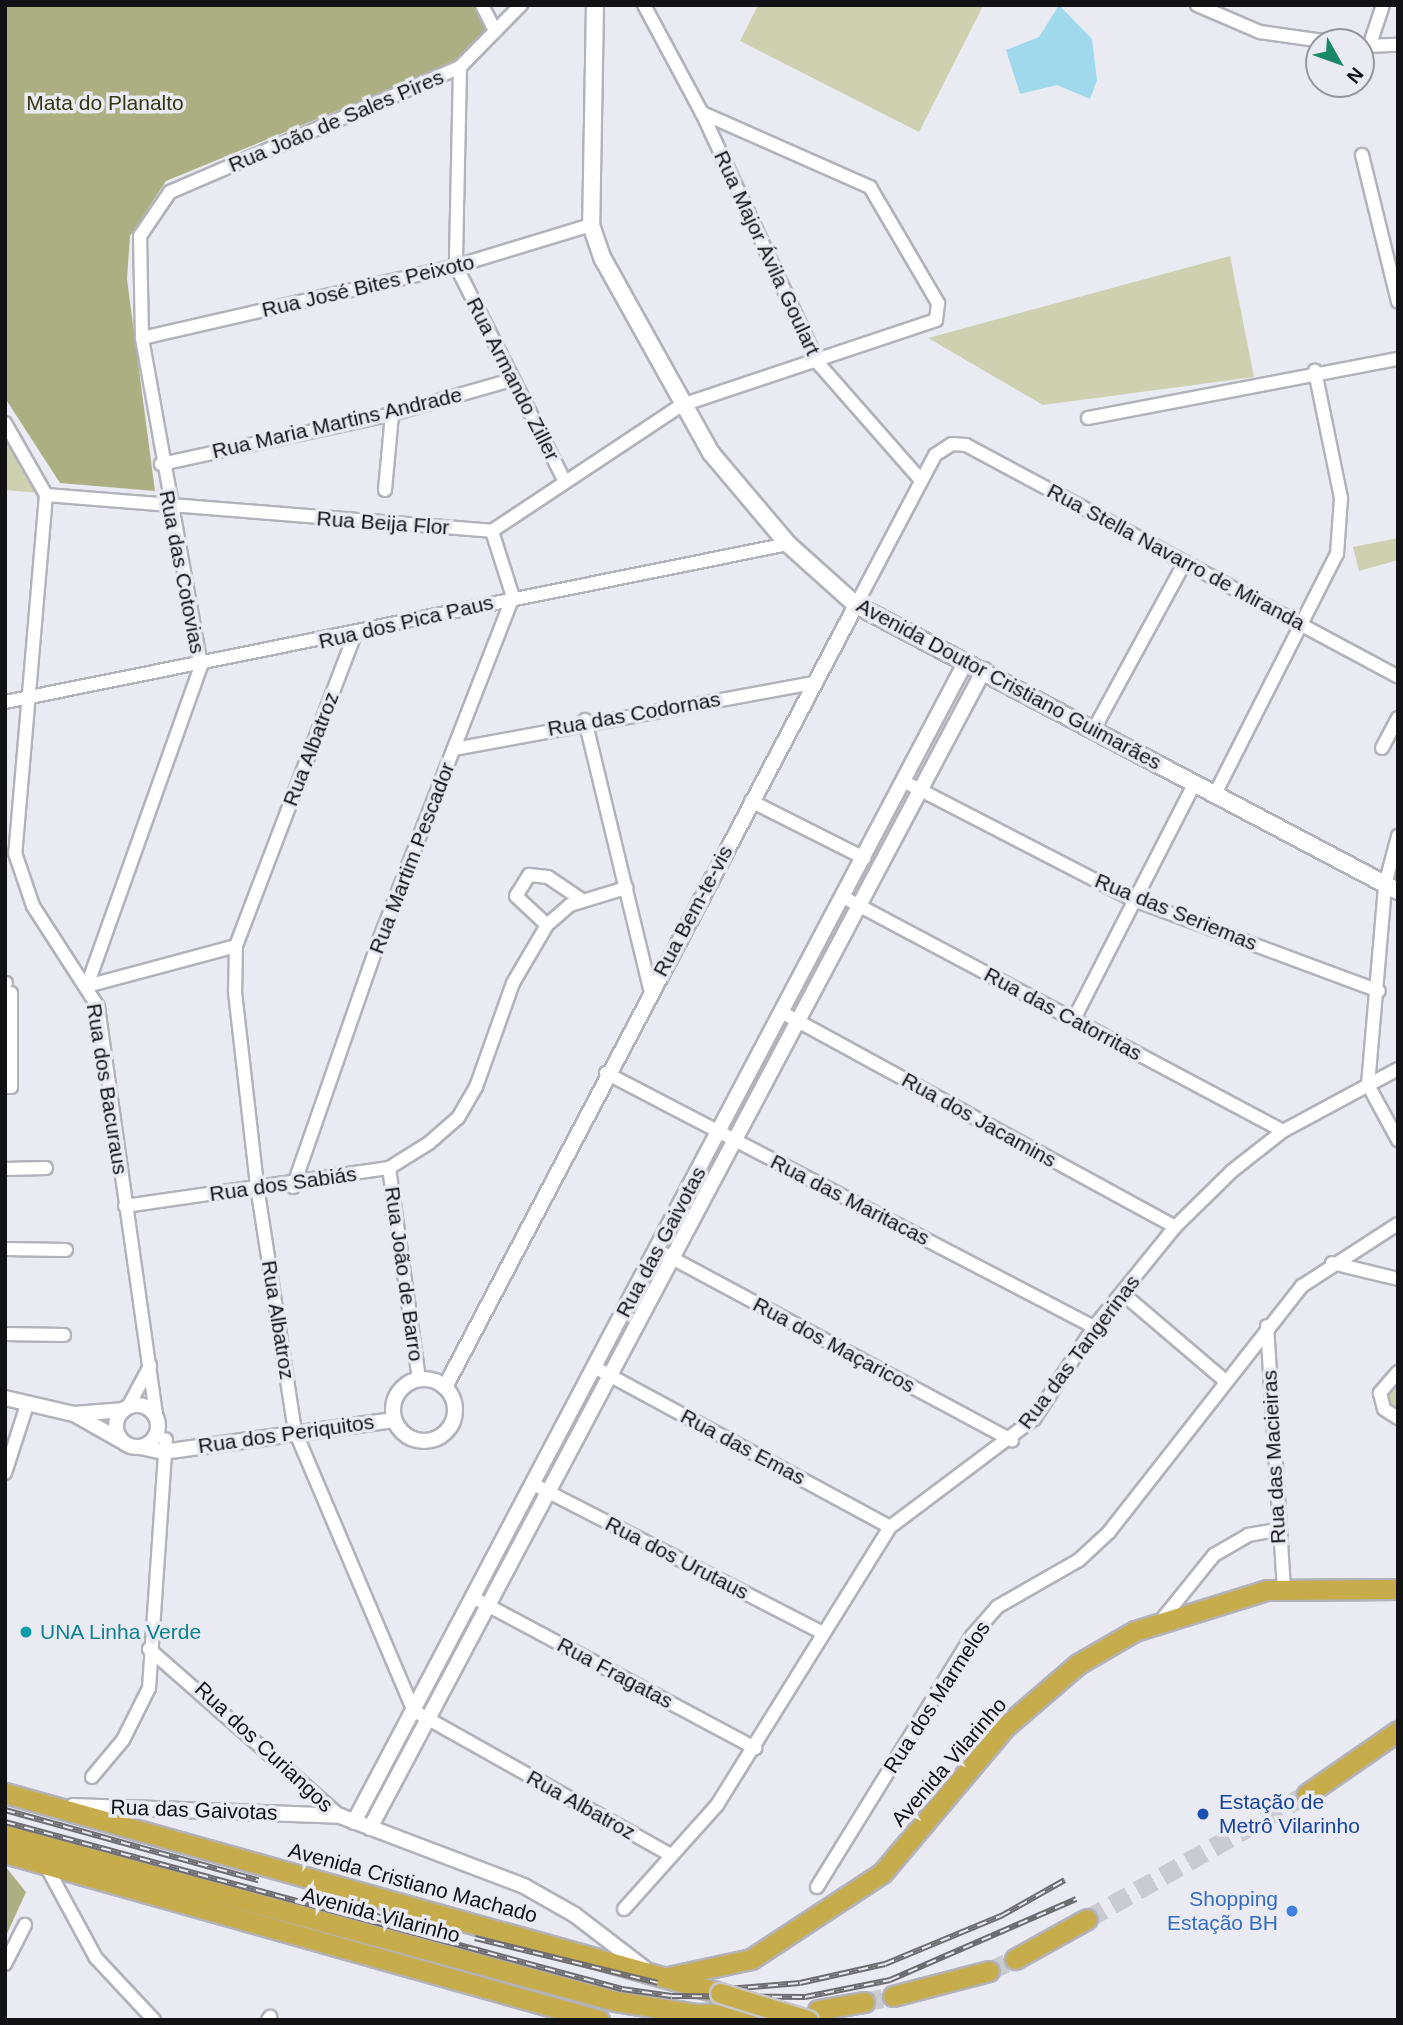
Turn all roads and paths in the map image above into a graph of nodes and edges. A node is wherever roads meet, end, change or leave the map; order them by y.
1 (482, 5) edge
2 (521, 5) edge
3 (595, 5) edge
4 (644, 5) edge
5 (1197, 5) edge
6 (1383, 5) edge
7 (1213, 9) edge
8 (1373, 28) edge
9 (495, 31) junction
10 (1305, 38) edge
11 (1398, 45) edge
12 (1375, 46) edge
13 (460, 67) junction
14 (702, 113) junction
15 (1362, 155) dead end
16 (170, 192) joint
17 (591, 225) junction
18 (456, 266) junction
19 (1398, 302) edge
20 (142, 338) junction
21 (1398, 359) edge
22 (818, 363) junction
23 (1315, 371) junction
24 (512, 380) junction
25 (682, 405) junction
26 (393, 414) junction
27 (1088, 418) dead end
28 (5, 423) edge
29 (952, 444) joint
30 (161, 464) junction
31 (920, 479) junction
32 (565, 482) junction
33 (385, 490) dead end
34 (46, 495) junction
35 (169, 505) junction
36 (492, 531) junction
37 (788, 544) junction
38 (1185, 562) junction
39 (513, 597) junction
40 (856, 605) junction
41 (1301, 624) junction
42 (355, 634) junction
43 (966, 661) junction
44 (201, 666) junction
45 (984, 670) junction
46 (1398, 677) edge
47 (815, 683) junction
48 (5, 702) edge
49 (24, 703) junction
50 (1398, 718) edge
51 (585, 720) junction
52 (1094, 729) junction
53 (1382, 748) dead end
54 (454, 749) junction
55 (903, 781) junction
56 (1195, 783) junction
57 (919, 789) junction
58 (1216, 794) junction
59 (751, 801) junction
60 (1398, 836) edge
61 (864, 858) junction
62 (626, 888) junction
63 (1391, 888) edge
64 (843, 897) junction
65 (582, 900) junction
66 (1134, 900) junction
67 (859, 905) junction
68 (547, 925) junction
69 (236, 946) junction
70 (87, 986) junction
71 (7, 987) edge
72 (650, 989) junction
73 (1379, 991) junction
74 (783, 1013) junction
75 (1074, 1019) junction
76 (798, 1021) junction
77 (1398, 1069) edge
78 (606, 1073) junction
79 (1368, 1085) junction
80 (8, 1087) edge
81 (1283, 1131) junction
82 (719, 1132) junction
83 (734, 1140) junction
84 (1398, 1140) edge
85 (46, 1168) dead end
86 (389, 1168) junction
87 (5, 1169) edge
88 (257, 1186) junction
89 (293, 1187) junction
90 (125, 1206) junction
91 (1398, 1224) edge
92 (1175, 1227) junction
93 (5, 1249) edge
94 (66, 1250) dead end
95 (657, 1250) junction
96 (672, 1258) junction
97 (1332, 1263) junction
98 (1398, 1279) edge
99 (1122, 1293) junction
100 (1267, 1326) junction
101 (1094, 1327) junction
102 (5, 1334) edge
103 (64, 1335) dead end
104 (150, 1366) junction
105 (596, 1368) junction
106 (1398, 1372) edge
107 (611, 1376) junction
108 (419, 1379) junction
109 (1223, 1379) junction
110 (445, 1387) junction
111 (5, 1398) edge
112 (27, 1405) junction
113 (126, 1408) junction
114 (74, 1413) junction
115 (1398, 1418) edge
116 (394, 1420) junction
117 (295, 1431) junction
118 (164, 1437) junction
119 (121, 1440) junction
120 (1012, 1440) junction
121 (140, 1447) junction
122 (5, 1473) edge
123 (533, 1483) junction
124 (548, 1492) junction
125 (890, 1527) junction
126 (1276, 1530) junction
127 (1284, 1588) junction
128 (1398, 1589) edge
129 (481, 1602) junction
130 (1164, 1618) junction
131 (821, 1632) junction
132 (149, 1649) junction
133 (414, 1711) junction
134 (427, 1719) junction
135 (1398, 1731) edge
136 (755, 1748) junction
137 (92, 1777) dead end
138 (5, 1793) edge
139 (1307, 1794) tunnel mouth
140 (48, 1804) junction
141 (340, 1816) junction
142 (354, 1822) junction
143 (370, 1828) junction
144 (5, 1835) edge
145 (5, 1853) edge
146 (671, 1855) junction
147 (45, 1864) junction
148 (817, 1887) dead end
149 (624, 1909) dead end
150 (1087, 1919) tunnel mouth
151 (25, 1925) dead end
152 (1014, 1959) tunnel mouth
153 (5, 1964) edge
154 (645, 1969) junction
155 (989, 1971) tunnel mouth
156 (667, 1977) junction
157 (893, 1996) tunnel mouth
158 (864, 2002) tunnel mouth
159 (749, 2013) dead end
160 (813, 2015) edge
161 (154, 2020) edge
162 (599, 2020) edge

1 - 9 street
2 - 9 street, Rua João de Sales Pires
3 - 17 main road, Avenida Doutor Cristiano Guimarães
4 - 14 street, Rua Major Ávila Goulart
5 - 7 street
6 - 8 street
7 - 10 street
9 - 13 street, Rua João de Sales Pires
11 - 12 street
13 - 16 street, Rua João de Sales Pires
13 - 18 street, Rua Armando Ziller
14 - 22 street, Rua Major Ávila Goulart
14 - 22 street
15 - 19 street
16 - 20 street, Rua das Cotovias
17 - 18 street, Rua José Bites Peixoto
17 - 25 main road, Avenida Doutor Cristiano Guimarães
18 - 20 street, Rua José Bites Peixoto
18 - 24 street, Rua Armando Ziller
20 - 30 street, Rua das Cotovias
21 - 23 street
22 - 25 street
22 - 31 street, Rua Major Ávila Goulart
23 - 27 street
23 - 41 street
24 - 26 street, Rua Maria Martins Andrade
24 - 32 street, Rua Armando Ziller
25 - 32 street
25 - 37 main road, Avenida Doutor Cristiano Guimarães
26 - 30 street, Rua Maria Martins Andrade
26 - 33 street
28 - 34 street
29 - 31 street, Rua Bem-te-vis
29 - 38 street, Rua Stella Navarro de Miranda
30 - 35 street, Rua das Cotovias
31 - 40 street, Rua Bem-te-vis
32 - 36 street
34 - 35 street, Rua Beija Flor
34 - 49 street, Rua dos Bacuraus
35 - 36 street, Rua Beija Flor
35 - 44 street, Rua das Cotovias
36 - 39 street
37 - 39 street, Rua dos Pica Paus
37 - 40 main road, Avenida Doutor Cristiano Guimarães
38 - 41 street, Rua Stella Navarro de Miranda
38 - 52 street
39 - 42 street, Rua dos Pica Paus
39 - 54 street, Rua Martim Pescador
40 - 43 main road, Avenida Doutor Cristiano Guimarães
40 - 47 street, Rua Bem-te-vis
41 - 46 street, Rua Stella Navarro de Miranda
41 - 58 street
42 - 44 street, Rua dos Pica Paus
42 - 69 street, Rua Albatroz
43 - 45 main road, Avenida Doutor Cristiano Guimarães
43 - 55 street, Rua das Gaivotas
44 - 49 street, Rua dos Pica Paus
44 - 70 street, Rua das Cotovias
45 - 52 main road, Avenida Doutor Cristiano Guimarães
45 - 57 street, Rua das Gaivotas
47 - 51 street, Rua das Codornas
47 - 59 street, Rua Bem-te-vis
48 - 49 street, Rua dos Pica Paus
49 - 70 street, Rua dos Bacuraus
50 - 53 street
51 - 54 street, Rua das Codornas
51 - 62 street
52 - 56 main road, Avenida Doutor Cristiano Guimarães
54 - 89 street, Rua Martim Pescador
55 - 57 street, Rua das Seriemas
55 - 61 street, Rua das Gaivotas
56 - 58 main road, Avenida Doutor Cristiano Guimarães
56 - 66 street
57 - 66 street, Rua das Seriemas
57 - 67 street, Rua das Gaivotas
58 - 63 main road, Avenida Doutor Cristiano Guimarães
59 - 61 street
59 - 72 street, Rua Bem-te-vis
60 - 63 street
61 - 64 street, Rua das Gaivotas
62 - 65 street, Rua dos Sabiás
62 - 72 street
63 - 73 street
64 - 67 street, Rua das Catorritas
64 - 74 street, Rua das Gaivotas
65 - 68 street, Rua dos Sabiás
65 - 68 street
66 - 73 street, Rua das Seriemas
66 - 75 street
67 - 75 street, Rua das Catorritas
67 - 76 street, Rua das Gaivotas
68 - 86 street, Rua dos Sabiás
69 - 70 street
69 - 88 street, Rua Albatroz
70 - 90 street, Rua dos Bacuraus
71 - 80 street
72 - 78 street, Rua Bem-te-vis
73 - 79 street
74 - 76 street, Rua dos Jacamins
74 - 82 street, Rua das Gaivotas
75 - 81 street, Rua das Catorritas
76 - 83 street, Rua das Gaivotas
76 - 92 street, Rua dos Jacamins
77 - 79 street, Rua das Tangerinas
78 - 82 street, Rua das Maritacas
78 - 110 street, Rua Bem-te-vis
79 - 81 street, Rua das Tangerinas
79 - 84 street
81 - 92 street, Rua das Tangerinas
82 - 83 street, Rua das Maritacas
82 - 95 street, Rua das Gaivotas
83 - 96 street, Rua das Gaivotas
83 - 101 street, Rua das Maritacas
85 - 87 street
86 - 89 street, Rua dos Sabiás
86 - 108 street, Rua João de Barro
88 - 89 street, Rua dos Sabiás
88 - 90 street, Rua dos Sabiás
88 - 117 street, Rua Albatroz
90 - 104 street, Rua dos Bacuraus
91 - 97 street, Rua dos Marmelos
92 - 99 street, Rua das Tangerinas
93 - 94 street
95 - 96 street, Rua dos Maçaricos
95 - 105 street, Rua das Gaivotas
96 - 107 street, Rua das Gaivotas
96 - 120 street, Rua dos Maçaricos
97 - 98 street
97 - 100 street, Rua dos Marmelos
99 - 101 street, Rua das Tangerinas
99 - 109 street
100 - 109 street, Rua dos Marmelos
100 - 126 street, Rua das Macieiras
101 - 120 street, Rua das Tangerinas
102 - 103 street
104 - 113 street
104 - 118 street, Rua dos Bacuraus
105 - 107 street, Rua das Emas
105 - 123 street, Rua das Gaivotas
106 - 115 street
107 - 124 street, Rua das Gaivotas
107 - 125 street, Rua das Emas
108 - 110 street
108 - 116 street
109 - 148 street, Rua dos Marmelos
110 - 116 street
111 - 112 street
112 - 114 street
112 - 122 street
113 - 114 street
113 - 118 street
113 - 119 street
114 - 119 street, Rua dos Periquitos
116 - 117 street, Rua dos Periquitos
117 - 118 street, Rua dos Periquitos
117 - 133 street, Rua Albatroz
118 - 121 street
118 - 121 street, Rua dos Periquitos
118 - 132 street, Rua dos Bacuraus
119 - 121 street, Rua dos Periquitos
120 - 125 street, Rua das Tangerinas
123 - 124 street, Rua dos Urutaus
123 - 129 street, Rua das Gaivotas
124 - 129 street, Rua das Gaivotas
124 - 131 street, Rua dos Urutaus
125 - 131 street, Rua das Tangerinas
126 - 127 street, Rua das Macieiras
126 - 130 street
127 - 128 highway, Avenida Vilarinho
127 - 130 highway, Avenida Vilarinho
129 - 133 street, Rua das Gaivotas
129 - 134 street, Rua das Gaivotas
129 - 136 street, Rua Fragatas
130 - 156 highway, Avenida Vilarinho
131 - 136 street, Rua das Tangerinas
132 - 137 street, Rua dos Bacuraus
132 - 141 street, Rua dos Curiangos
133 - 134 street, Rua Albatroz
133 - 142 street, Rua das Gaivotas
134 - 143 street, Rua das Gaivotas
134 - 146 street, Rua Albatroz
135 - 139 highway
136 - 146 street, Rua das Tangerinas
138 - 140 highway, Avenida Cristiano Machado
140 - 141 street, Rua das Gaivotas
140 - 154 highway, Avenida Cristiano Machado
141 - 142 street, Rua dos Curiangos
142 - 143 street, Rua dos Curiangos
143 - 154 street, Rua dos Curiangos
144 - 159 highway, Avenida Vilarinho
145 - 147 highway
146 - 149 street, Rua das Tangerinas
147 - 161 street
147 - 162 highway
150 - 152 highway
151 - 153 street
154 - 156 highway, Avenida Cristiano Machado
155 - 157 highway
156 - 160 highway, Avenida Cristiano Machado, bridge
158 - 160 highway

